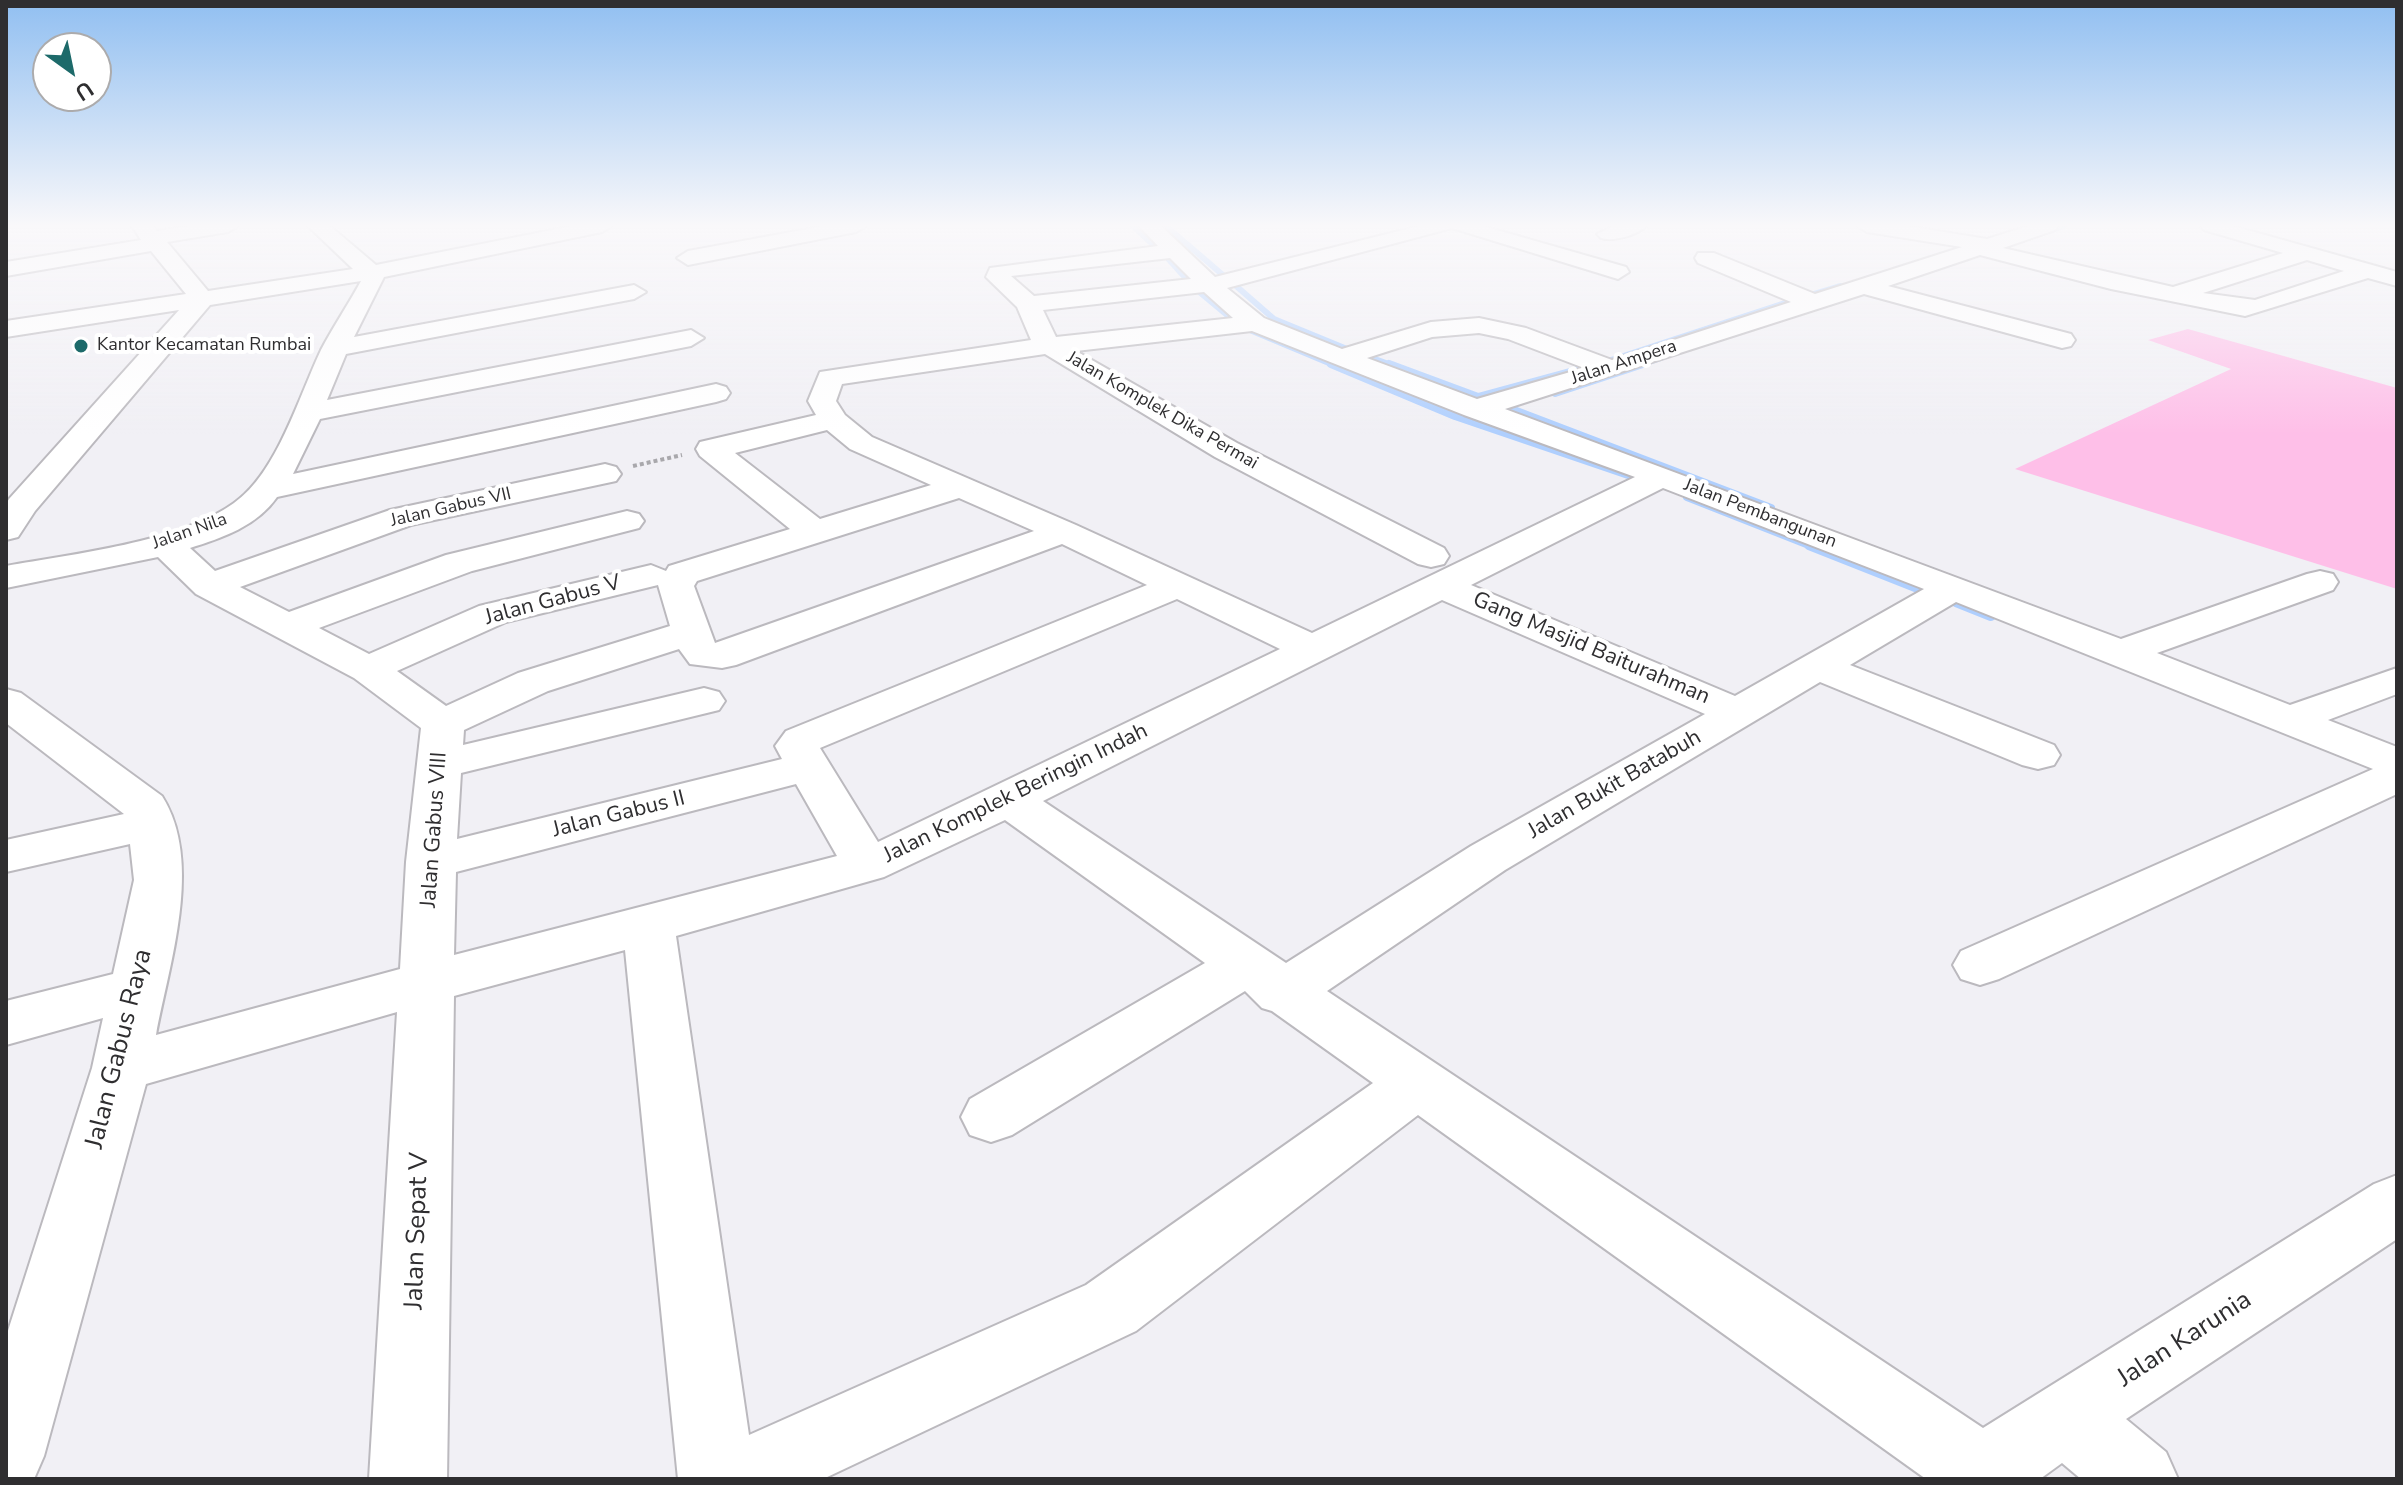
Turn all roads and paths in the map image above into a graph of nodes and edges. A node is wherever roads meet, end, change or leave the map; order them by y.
1 (199, 295) edge
2 (226, 295) edge
3 (365, 295) edge
4 (616, 295) edge
5 (1018, 295) edge
6 (1108, 295) edge
7 (1223, 295) edge
8 (1796, 295) edge
9 (1833, 295) edge
10 (1896, 295) edge
11 (2174, 295) edge
12 (2294, 295) edge
13 (601, 298) junction
14 (202, 299) junction
15 (1812, 302) junction
16 (1028, 304) junction
17 (1255, 323) junction
18 (623, 324) dead end
19 (7, 327) edge
20 (691, 338) dead end
21 (2062, 340) dead end
22 (1046, 344) junction
23 (335, 348) junction
24 (1341, 358) junction
25 (1611, 369) junction
26 (716, 393) dead end
27 (1474, 409) junction
28 (309, 412) junction
29 (833, 420) junction
30 (711, 449) junction
31 (605, 474) joint
32 (1662, 476) junction
33 (956, 488) junction
34 (269, 489) junction
35 (11, 514) edge
36 (627, 521) dead end
37 (1064, 532) junction
38 (816, 533) junction
39 (164, 543) junction
40 (651, 576) dead end
41 (6, 577) edge
42 (1431, 580) junction
43 (2320, 582) dead end
44 (1179, 585) junction
45 (209, 586) junction
46 (1953, 588) junction
47 (290, 625) junction
48 (691, 632) junction
49 (1313, 649) junction
50 (2120, 653) junction
51 (1818, 667) junction
52 (368, 669) junction
53 (2397, 680) edge
54 (704, 701) dead end
55 (6, 702) edge
56 (1739, 713) junction
57 (2290, 720) junction
58 (441, 744) junction
59 (2038, 755) dead end
60 (808, 767) junction
61 (2396, 772) edge
62 (1007, 799) junction
63 (151, 824) junction
64 (6, 856) edge
65 (431, 862) junction
66 (867, 865) junction
67 (648, 923) junction
68 (1980, 965) dead end
69 (1264, 979) junction
70 (429, 982) junction
71 (137, 988) junction
72 (6, 1023) edge
73 (121, 1068) junction
74 (1416, 1084) junction
75 (991, 1117) dead end
76 (2397, 1204) edge
77 (2065, 1416) junction
78 (6, 1456) edge
79 (1979, 1476) edge
80 (408, 1479) edge
81 (717, 1479) edge
82 (738, 1479) edge
83 (2139, 1479) edge

1 - 14 street
2 - 14 street
3 - 23 street, Jalan Nila
4 - 13 street
5 - 16 street, Jalan Komplek Dika Permai
6 - 16 street
7 - 17 street, Jalan Pembangunan
8 - 15 street
9 - 15 street, Jalan Ampera
10 - 21 street
11 - 12 street
13 - 18 street
13 - 23 street
14 - 19 street
14 - 35 street
15 - 25 street, Jalan Ampera
16 - 22 street, Jalan Komplek Dika Permai
17 - 22 street
17 - 24 street, Jalan Pembangunan
20 - 28 street
22 - 29 street
22 - 42 street, Jalan Komplek Dika Permai
23 - 28 street, Jalan Nila
24 - 25 street
24 - 27 street, Jalan Pembangunan
25 - 27 street, Jalan Ampera
26 - 34 street
27 - 32 street, Jalan Pembangunan
28 - 34 street, Jalan Nila
29 - 30 street
29 - 33 street
30 - 31 path
30 - 38 street
31 - 45 street, Jalan Gabus VII
32 - 42 street, Jalan Komplek Beringin Indah
32 - 46 street, Jalan Pembangunan
33 - 37 street
33 - 38 street
34 - 39 street, Jalan Nila
36 - 47 street
37 - 44 street
37 - 48 street
38 - 48 street
39 - 41 street, Jalan Nila
39 - 45 street, Jalan Gabus VIII
40 - 52 street, Jalan Gabus V
42 - 49 street, Jalan Komplek Beringin Indah
42 - 56 street, Gang Masjid Baiturahman
43 - 50 street
44 - 49 street
44 - 60 street
45 - 47 street, Jalan Gabus VIII
46 - 50 street, Jalan Pembangunan
46 - 51 street, Jalan Bukit Batabuh
47 - 52 street, Jalan Gabus VIII
48 - 58 street
49 - 62 street, Jalan Komplek Beringin Indah
50 - 57 street, Jalan Pembangunan
51 - 56 street, Jalan Bukit Batabuh
51 - 59 street
52 - 58 street, Jalan Gabus VIII
53 - 57 street
54 - 58 street
55 - 63 street, Jalan Gabus Raya
56 - 69 street, Jalan Bukit Batabuh
57 - 61 street, Jalan Pembangunan
58 - 65 street, Jalan Gabus VIII
60 - 65 street, Jalan Gabus II
60 - 66 street, Jalan Komplek Beringin Indah
61 - 68 street
62 - 66 street, Jalan Komplek Beringin Indah
62 - 69 street
63 - 64 street
63 - 71 street, Jalan Gabus Raya
65 - 70 street, Jalan Gabus VIII
66 - 67 street
67 - 70 street
67 - 81 street
69 - 74 street
69 - 75 street, Jalan Bukit Batabuh
70 - 73 street
70 - 80 street, Jalan Sepat V
71 - 72 street
71 - 73 street, Jalan Gabus Raya
73 - 78 street, Jalan Gabus Raya
74 - 79 street
74 - 82 street
76 - 77 street, Jalan Karunia
77 - 79 street, Jalan Karunia
77 - 83 street

